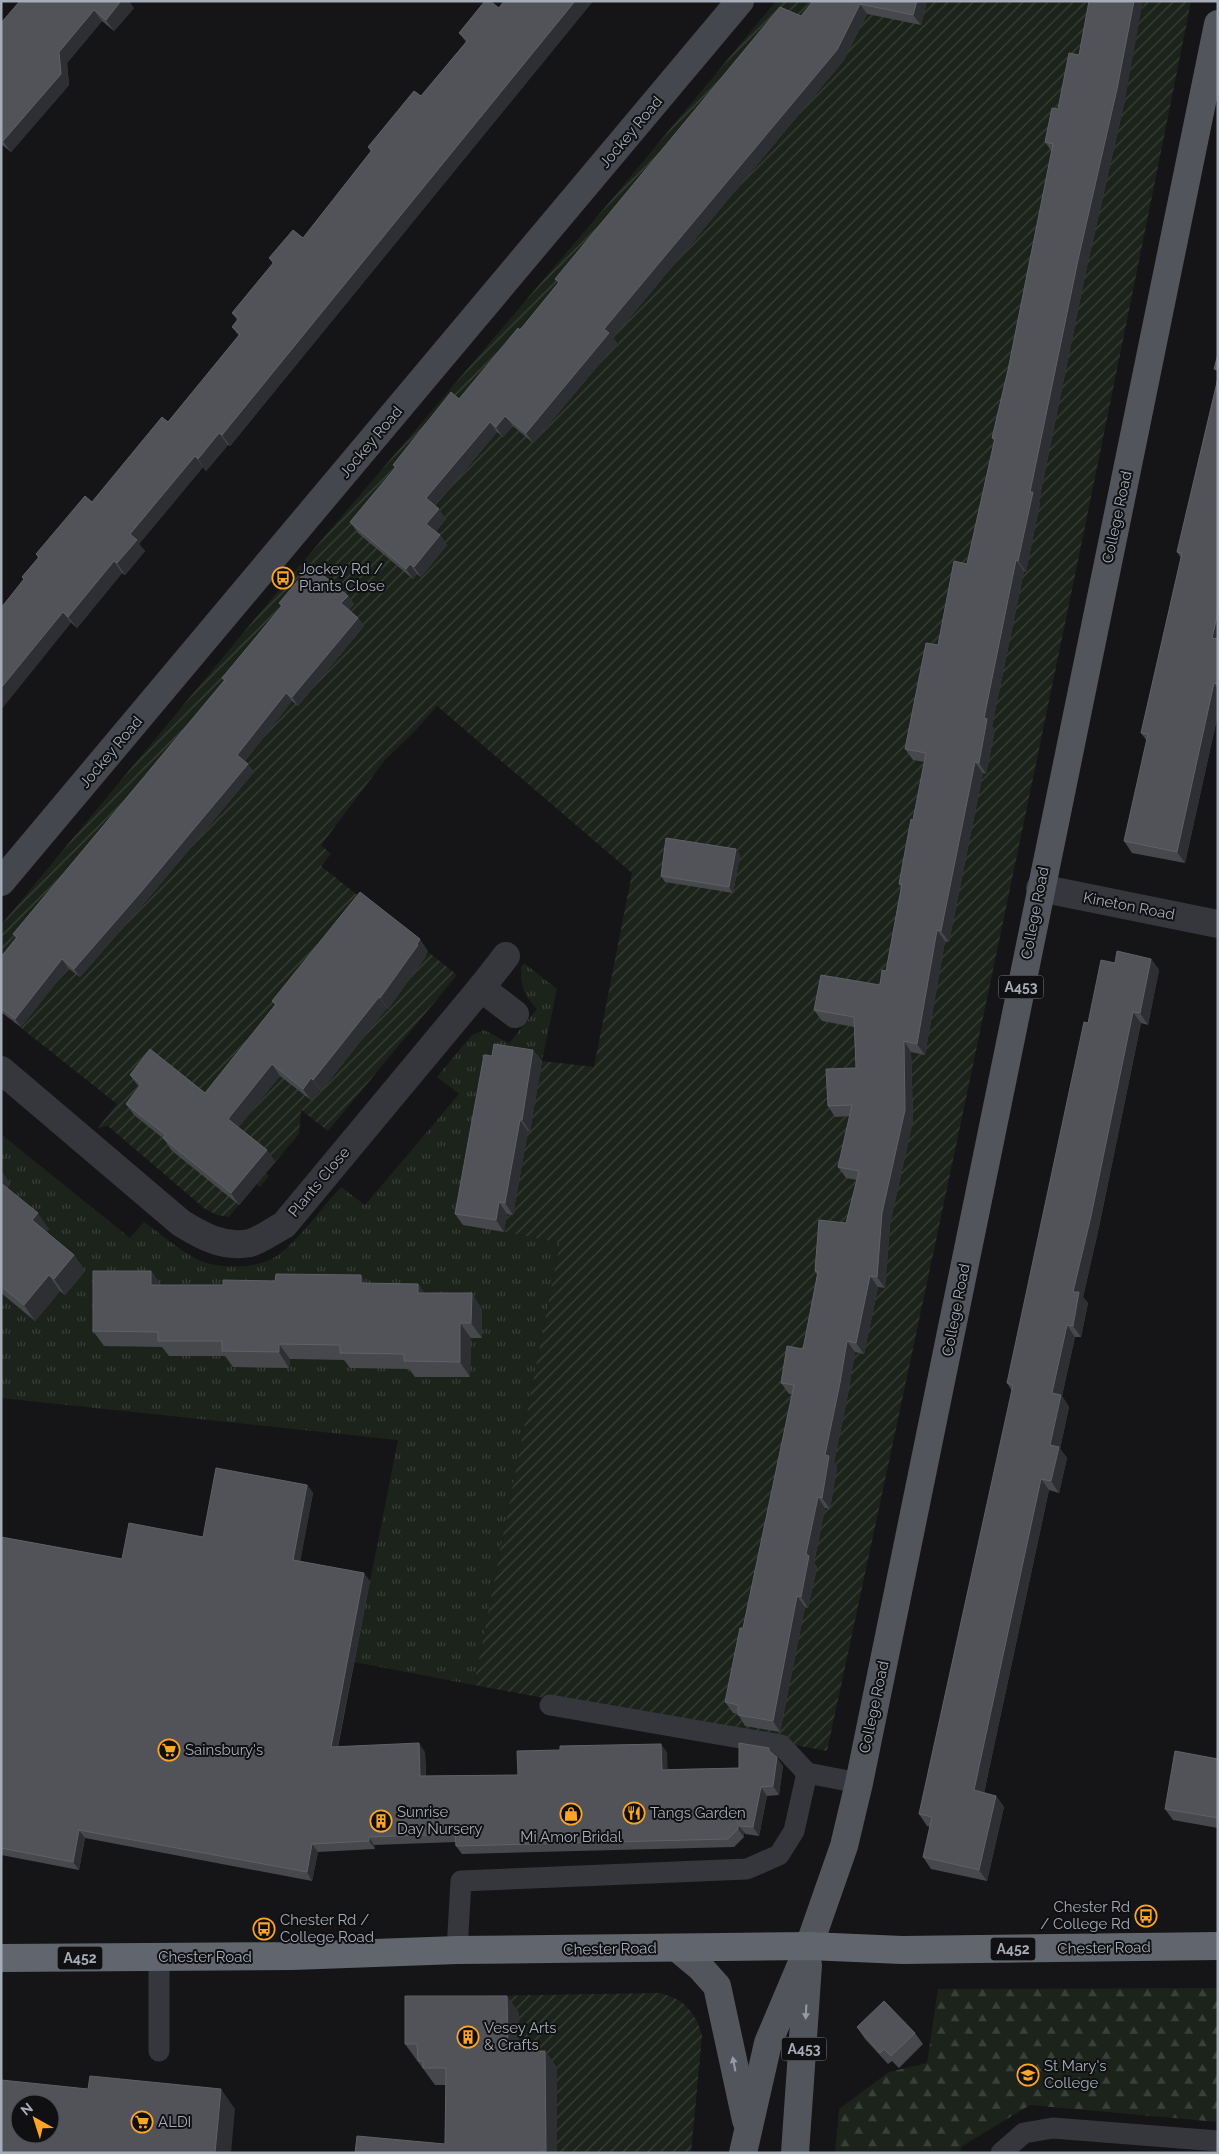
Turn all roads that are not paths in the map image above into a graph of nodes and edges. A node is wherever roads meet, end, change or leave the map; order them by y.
1 (740, 1) edge
2 (1218, 24) edge
3 (1, 882) edge
4 (1040, 888) junction
5 (1218, 924) edge
6 (506, 956) dead end
7 (481, 988) junction
8 (515, 1014) dead end
9 (1, 1070) edge
10 (550, 1705) dead end
11 (807, 1773) junction
12 (858, 1783) junction
13 (809, 1946) junction
14 (1218, 1946) edge
15 (677, 1948) junction
16 (457, 1950) junction
17 (159, 1957) junction
18 (1, 1958) edge
19 (159, 2052) dead end
20 (745, 2141) edge
21 (1218, 2141) edge
22 (795, 2153) edge
23 (1001, 2153) edge

1 - 3 main road, Jockey Road
2 - 4 main road, College Road / A453
4 - 5 street, Kineton Road
4 - 12 main road, College Road / A453
6 - 7 street, Plants Close
7 - 8 street
7 - 9 street, Plants Close
10 - 11 lane
11 - 12 lane
11 - 16 lane
12 - 13 main road, College Road / A453
13 - 14 highway, Chester Road / A452
13 - 15 highway, Chester Road / A452
13 - 20 main road, College Road / A453
13 -> 22 main road, College Road / A453
15 - 16 highway, Chester Road / A452
20 -> 15 main road, College Road
16 - 17 highway, Chester Road / A452
17 - 18 highway, Chester Road / A452
17 - 19 lane
21 - 23 lane

